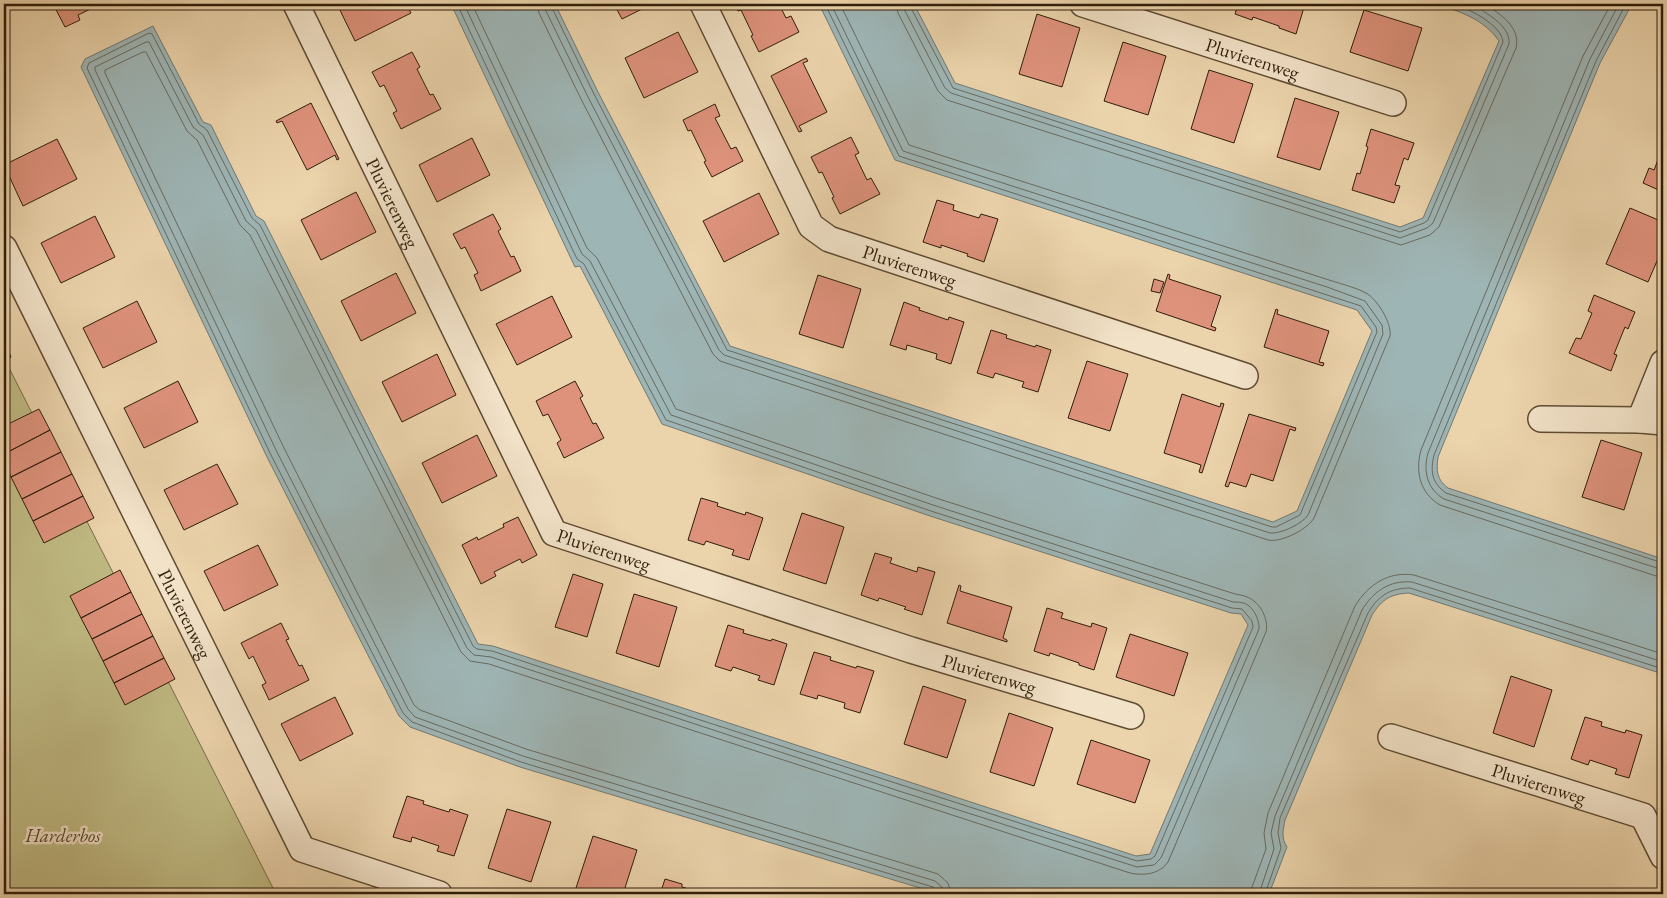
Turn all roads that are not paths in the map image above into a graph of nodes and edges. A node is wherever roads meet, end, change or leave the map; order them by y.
1 (296, 4) edge
2 (703, 4) edge
3 (1083, 4) edge
4 (1392, 103) dead end
5 (4, 248) edge
6 (1663, 363) edge
7 (1244, 376) dead end
8 (1541, 419) dead end
9 (1651, 421) edge
10 (1131, 716) dead end
11 (1391, 737) dead end
12 (1663, 856) edge
13 (439, 894) edge

1 - 10 street, Pluvierenweg
2 - 7 street, Pluvierenweg
3 - 4 street, Pluvierenweg
5 - 13 street, Pluvierenweg
6 - 9 street
8 - 9 street
11 - 12 street, Pluvierenweg

